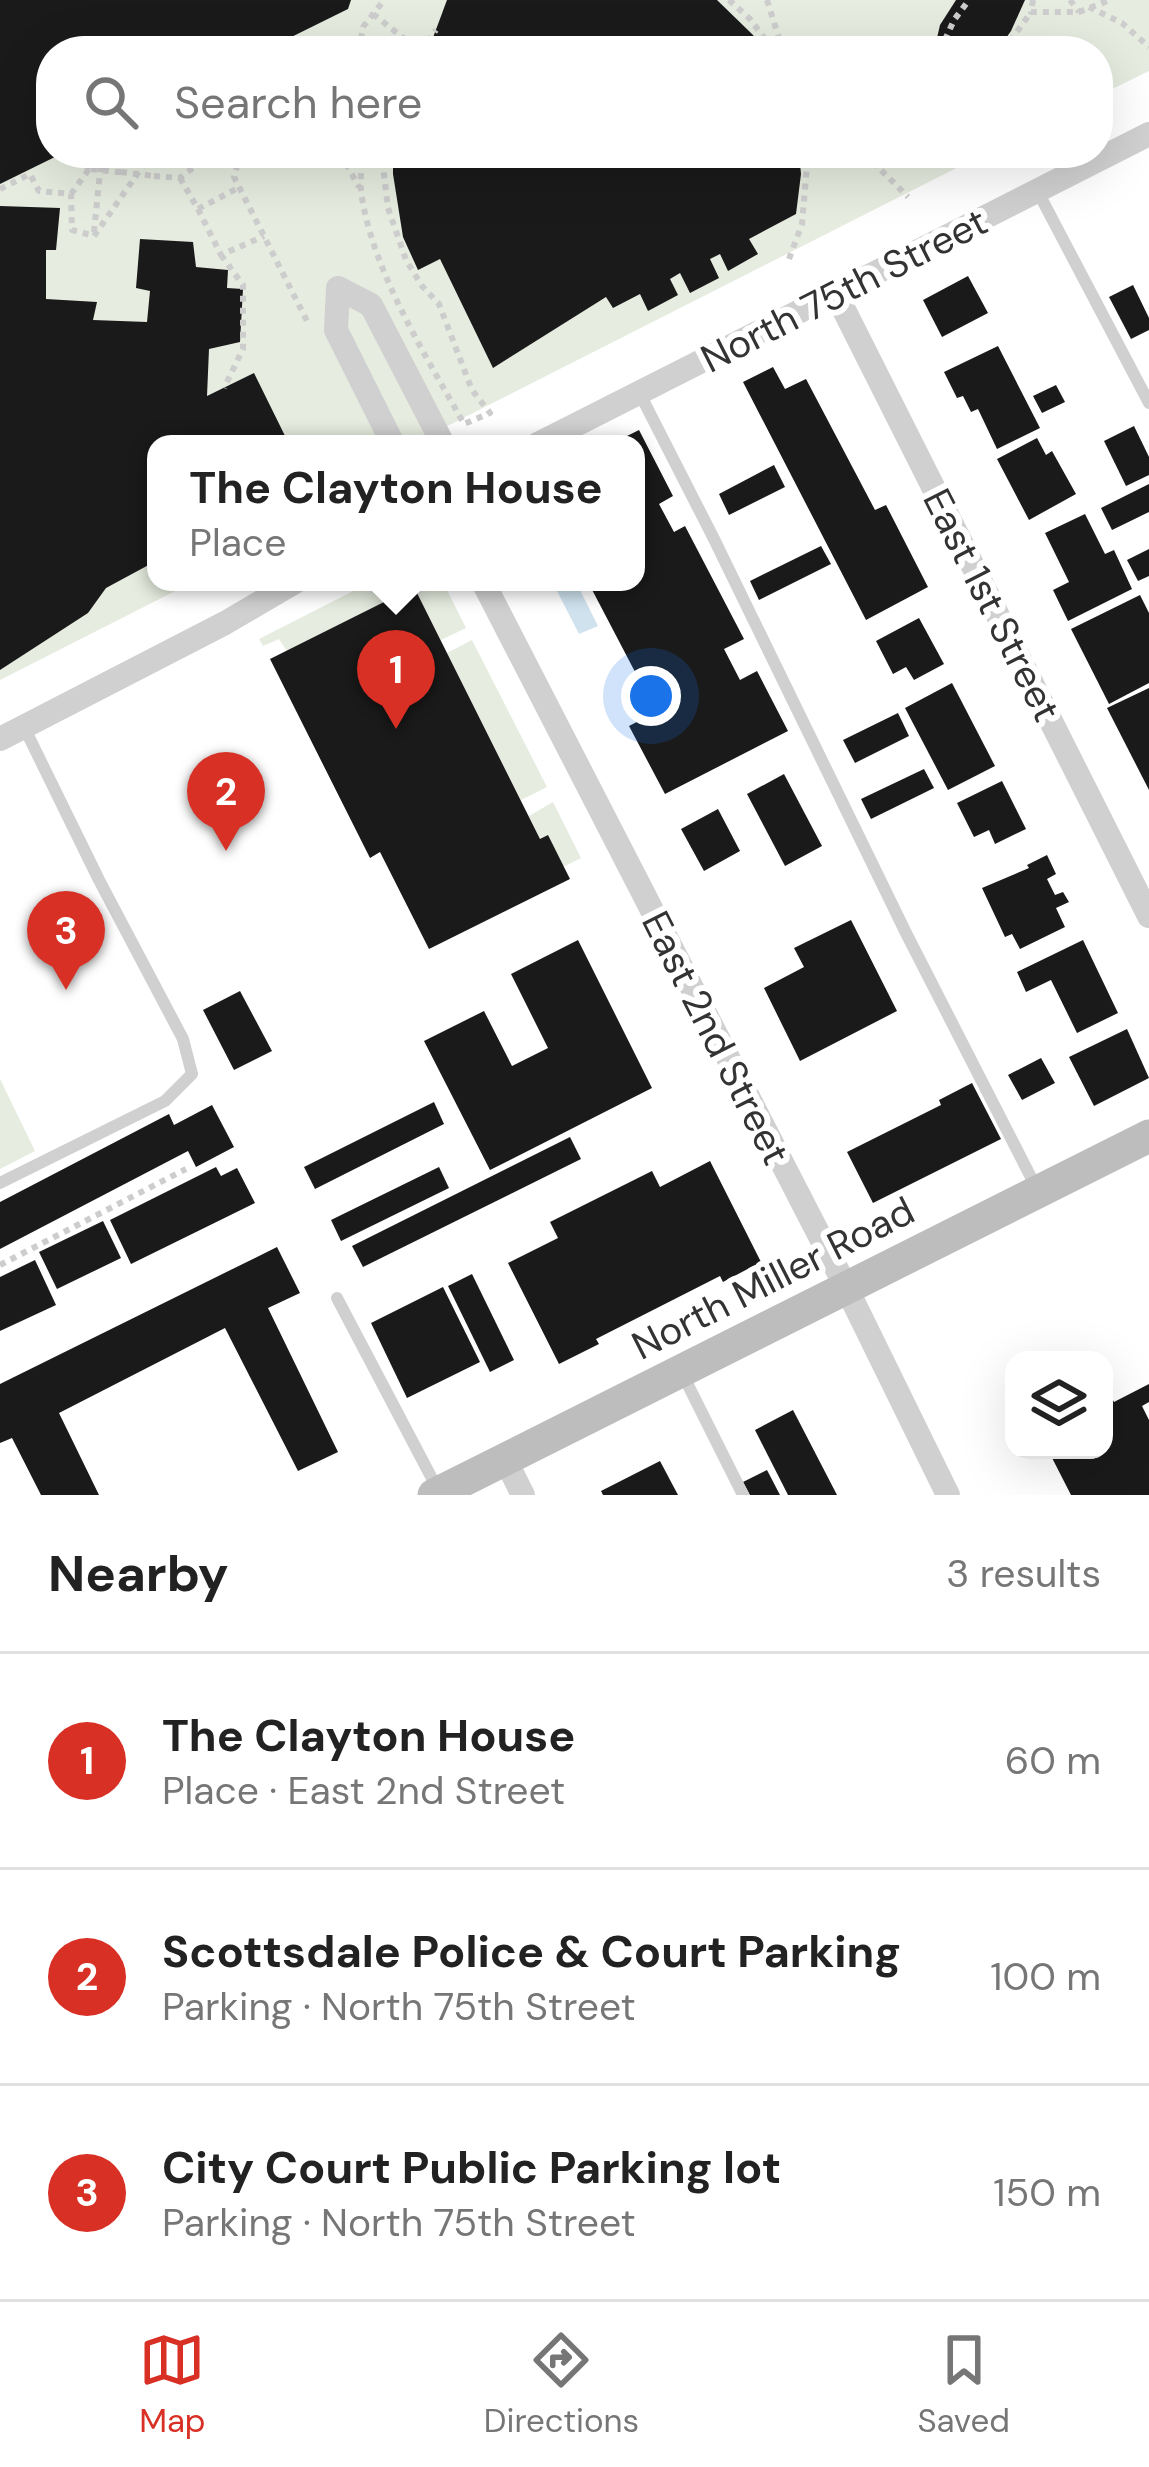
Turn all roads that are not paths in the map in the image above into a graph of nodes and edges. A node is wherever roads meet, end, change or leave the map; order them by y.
1 (1149, 134) edge
2 (1113, 153) edge
3 (1084, 168) edge
4 (1038, 192) junction
5 (836, 294) junction
6 (639, 392) junction
7 (1149, 403) edge
8 (388, 435) edge
9 (438, 435) edge
10 (555, 435) edge
11 (280, 591) edge
12 (488, 591) edge
13 (24, 728) junction
14 (0, 739) edge
15 (1149, 916) edge
16 (1149, 1136) edge
17 (0, 1183) edge
18 (1038, 1191) junction
19 (846, 1288) junction
20 (337, 1298) dead end
21 (681, 1370) junction
22 (505, 1459) junction
23 (437, 1494) edge
24 (523, 1495) edge
25 (742, 1495) edge
26 (948, 1495) edge

1 - 2 street, North 75th Street
3 - 4 street, North 75th Street
4 - 5 street, North 75th Street
4 - 7 lane
5 - 6 street, North 75th Street
5 - 15 street, East 1st Street
6 - 10 street, North 75th Street
6 - 18 lane
8 - 9 street
11 - 13 street
12 - 19 street, East 2nd Street
13 - 14 street
13 - 17 lane
16 - 18 street, North Miller Road
18 - 19 street, North Miller Road
19 - 21 street, North Miller Road
19 - 26 street, East 2nd Street
20 - 23 lane
21 - 22 street, North Miller Road
21 - 25 lane
22 - 23 street, North Miller Road
22 - 24 street

